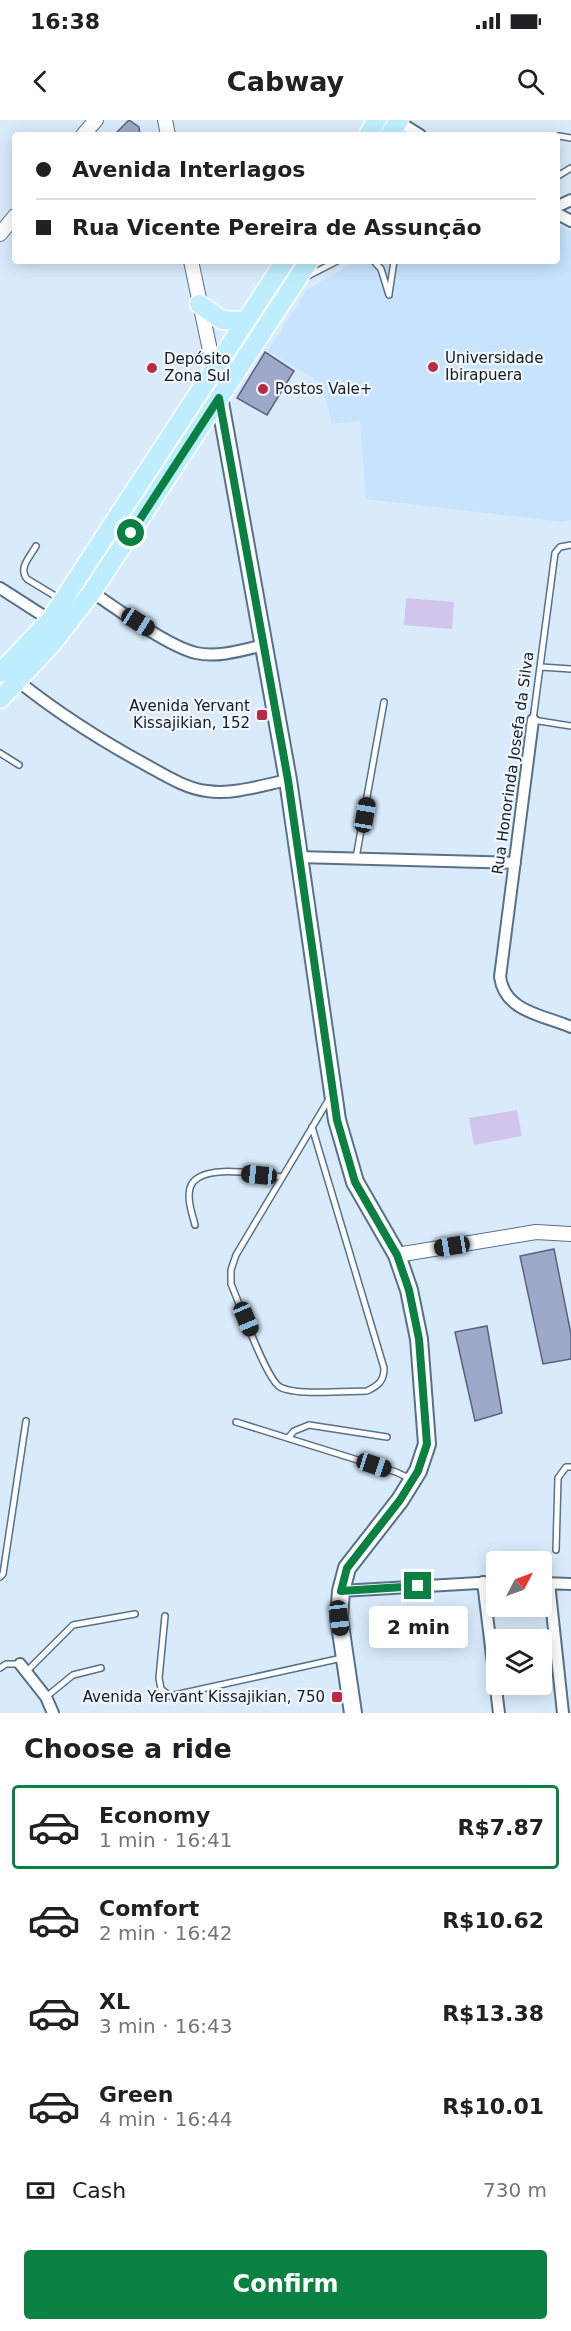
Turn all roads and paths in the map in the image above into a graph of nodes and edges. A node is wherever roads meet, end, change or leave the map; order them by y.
1 (96, 120) edge
2 (395, 124) edge
3 (86, 132) edge
4 (413, 132) edge
5 (12, 220) edge
6 (0, 234) edge
7 (192, 264) edge
8 (283, 264) edge
9 (307, 264) edge
10 (332, 264) edge
11 (377, 264) edge
12 (394, 264) edge
13 (296, 281) junction
14 (199, 304) junction
15 (246, 321) junction
16 (214, 369) junction
17 (219, 398) junction
18 (571, 545) edge
19 (36, 546) dead end
20 (0, 588) edge
21 (92, 592) junction
22 (62, 601) junction
23 (57, 624) junction
24 (264, 645) junction
25 (541, 667) junction
26 (571, 669) edge
27 (0, 673) edge
28 (18, 681) junction
29 (0, 699) edge
30 (384, 702) dead end
31 (532, 720) junction
32 (571, 726) edge
33 (0, 753) edge
34 (20, 765) dead end
35 (288, 780) junction
36 (298, 857) junction
37 (356, 858) junction
38 (514, 863) junction
39 (571, 1014) edge
40 (570, 1026) edge
41 (333, 1092) junction
42 (312, 1127) junction
43 (282, 1177) junction
44 (195, 1225) dead end
45 (569, 1232) edge
46 (397, 1255) junction
47 (26, 1421) dead end
48 (237, 1422) dead end
49 (387, 1437) dead end
50 (288, 1438) junction
51 (571, 1467) edge
52 (413, 1480) junction
53 (556, 1550) dead end
54 (0, 1577) edge
55 (483, 1582) joint
56 (552, 1583) edge
57 (571, 1584) edge
58 (341, 1591) junction
59 (135, 1614) dead end
60 (165, 1616) dead end
61 (550, 1617) edge
62 (343, 1658) junction
63 (0, 1668) edge
64 (23, 1668) junction
65 (101, 1668) dead end
66 (46, 1697) junction
67 (53, 1713) edge
68 (353, 1713) edge
69 (499, 1713) edge
70 (563, 1713) edge

1 - 3 street
2 - 4 street
5 - 6 street
7 - 14 street
8 - 15 main road
9 - 13 main road
10 - 13 lane
11 - 12 lane
13 - 17 main road
14 - 15 main road
14 - 16 street
15 - 16 main road
16 - 17 main road
16 - 22 main road
17 - 21 main road
17 - 24 main road
18 - 25 lane, Rua Honorinda Josefa da Silva
19 - 22 lane
20 - 23 street
21 - 23 main road
21 - 24 street
22 - 23 main road
23 - 27 main road
23 - 28 main road
24 - 35 main road
25 - 26 lane
25 - 31 lane, Rua Honorinda Josefa da Silva
28 - 29 main road
28 - 35 street
30 - 37 lane
31 - 32 lane
31 - 38 street, Rua Honorinda Josefa da Silva
33 - 34 lane
35 - 36 main road
36 - 37 street
36 - 41 main road
37 - 38 street
38 - 40 street, Rua Honorinda Josefa da Silva
39 - 40 street
41 - 42 lane
41 - 46 main road
42 - 43 lane
42 - 43 lane
43 - 44 lane
45 - 46 street
46 - 52 main road
47 - 54 lane
48 - 50 lane
49 - 50 lane
50 - 52 lane
51 - 53 lane
52 - 58 main road
55 - 58 street
55 - 69 street
56 - 57 street
58 - 62 main road
59 - 64 lane
60 - 62 lane
61 - 70 street
62 - 68 main road
63 - 64 lane
64 - 66 street
65 - 66 lane
66 - 67 street

